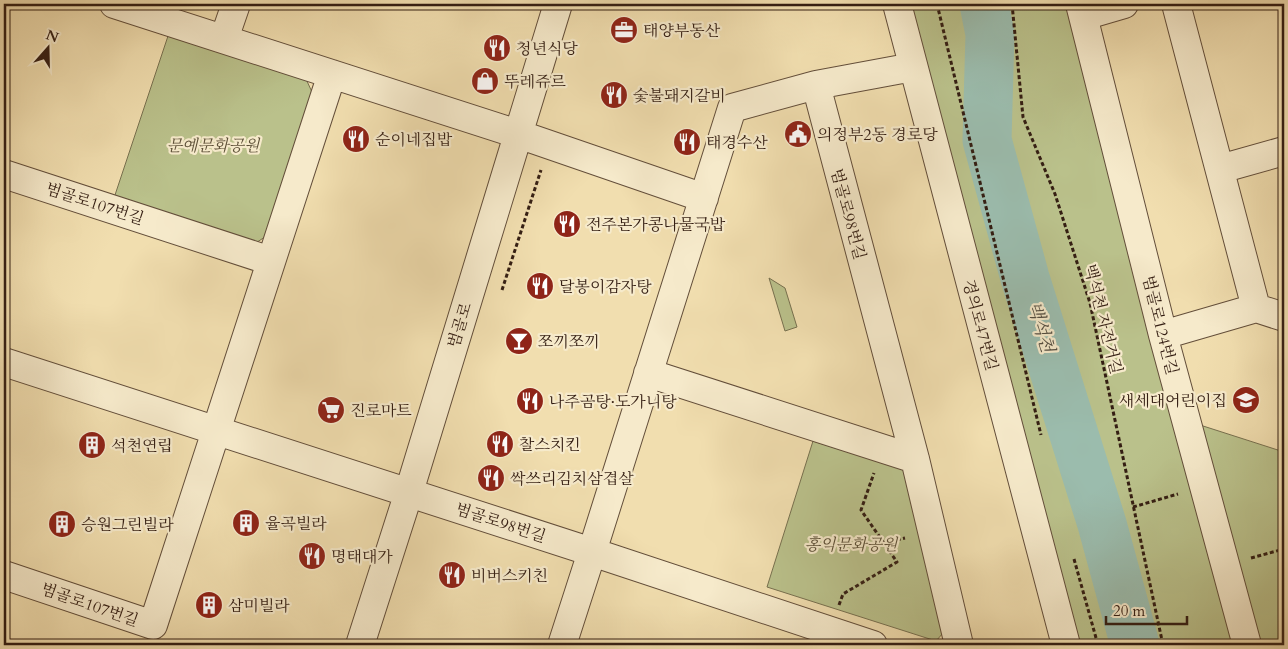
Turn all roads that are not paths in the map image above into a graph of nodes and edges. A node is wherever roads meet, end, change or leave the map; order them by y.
1 (114, 4) edge
2 (236, 4) edge
3 (558, 4) edge
4 (897, 4) edge
5 (1124, 4) edge
6 (1176, 4) edge
7 (1082, 10) edge
8 (224, 39) junction
9 (913, 67) junction
10 (332, 74) junction
11 (816, 85) junction
12 (518, 134) junction
13 (1284, 151) edge
14 (1220, 169) junction
15 (4, 174) edge
16 (704, 198) junction
17 (272, 261) junction
18 (1256, 308) junction
19 (1284, 317) edge
20 (1163, 335) junction
21 (4, 362) edge
22 (648, 374) junction
23 (216, 431) junction
24 (915, 459) junction
25 (410, 492) junction
26 (592, 552) junction
27 (4, 575) edge
28 (360, 645) edge
29 (562, 645) edge
30 (873, 645) edge
31 (959, 645) edge
32 (1066, 645) edge
33 (1247, 645) edge

1 - 8 street
2 - 8 street
3 - 12 street, 범골로
4 - 9 street, 경의로47번길
5 - 7 street
6 - 14 street
7 - 20 street, 범골로124번길
8 - 10 street
9 - 11 street
9 - 32 street, 경의로47번길
10 - 12 street
10 - 17 street, 범골로107번길
11 - 16 street
11 - 24 street, 범골로98번길
12 - 16 street
12 - 25 street, 범골로
13 - 14 street
14 - 18 street
15 - 17 street, 범골로107번길
16 - 22 street
17 - 23 street, 범골로107번길
18 - 19 street
18 - 20 street
20 - 33 street, 범골로124번길
21 - 23 street
22 - 24 street
22 - 26 street
23 - 25 street
23 - 27 street, 범골로107번길
24 - 31 street, 범골로98번길
25 - 26 street, 범골로98번길
25 - 28 street, 범골로
26 - 29 street
26 - 30 street, 범골로98번길

